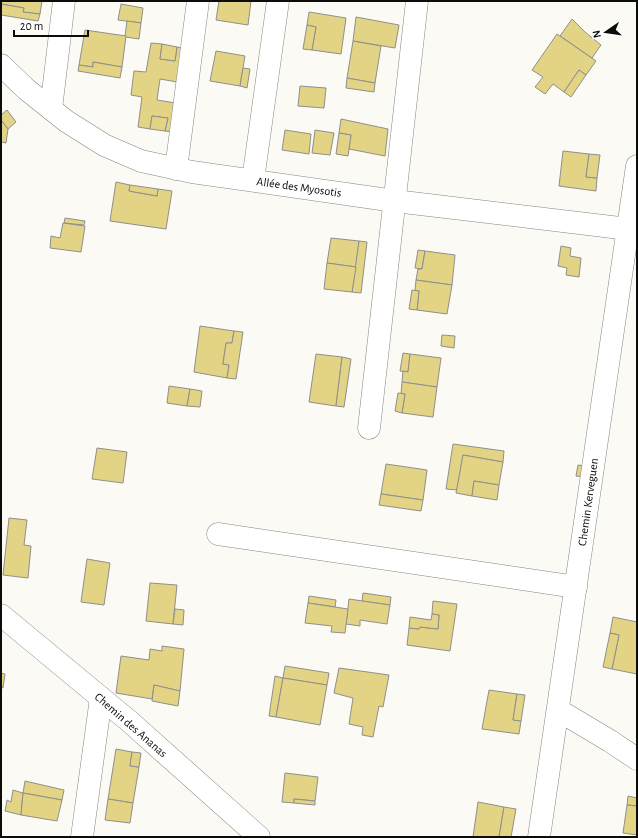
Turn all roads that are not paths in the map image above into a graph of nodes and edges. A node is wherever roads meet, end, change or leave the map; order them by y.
1 (64, 1) edge
2 (198, 1) edge
3 (278, 1) edge
4 (417, 1) edge
5 (1, 65) edge
6 (51, 109) junction
7 (637, 166) edge
8 (176, 169) junction
9 (253, 180) junction
10 (395, 201) junction
11 (632, 229) edge
12 (369, 428) dead end
13 (218, 534) dead end
14 (576, 587) junction
15 (1, 615) edge
16 (101, 698) junction
17 (558, 710) junction
18 (637, 759) edge
19 (82, 837) edge
20 (259, 837) edge
21 (539, 837) edge

1 - 6 street
2 - 8 street
3 - 9 street
4 - 10 street
5 - 6 street, Allée des Myosotis
6 - 8 street, Allée des Myosotis
7 - 11 street, Chemin Kerveguen
8 - 9 street, Allée des Myosotis
9 - 10 street, Allée des Myosotis
10 - 11 street, Allée des Myosotis
10 - 12 street
11 - 14 street, Chemin Kerveguen
13 - 14 street
14 - 17 street, Chemin Kerveguen
15 - 16 street, Chemin des Ananas
16 - 19 street
16 - 20 street, Chemin des Ananas
17 - 18 street
17 - 21 street, Chemin Kerveguen

